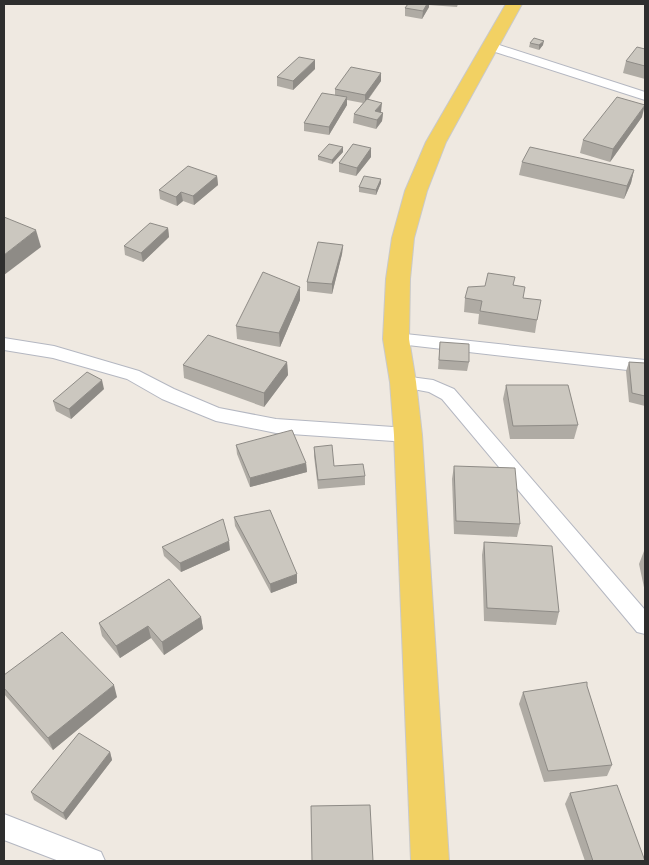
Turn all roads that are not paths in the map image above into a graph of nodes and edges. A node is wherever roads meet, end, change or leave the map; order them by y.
1 (514, 4) edge
2 (490, 46) junction
3 (645, 96) edge
4 (396, 339) junction
5 (4, 344) edge
6 (645, 366) edge
7 (404, 382) junction
8 (408, 435) junction
9 (645, 625) edge
10 (4, 827) edge
11 (92, 861) edge
12 (430, 861) edge

1 - 2 main road
2 - 3 street
2 - 4 main road
4 - 6 street
4 - 7 main road
5 - 8 street
7 - 8 main road
7 - 9 street
8 - 12 main road
10 - 11 street

